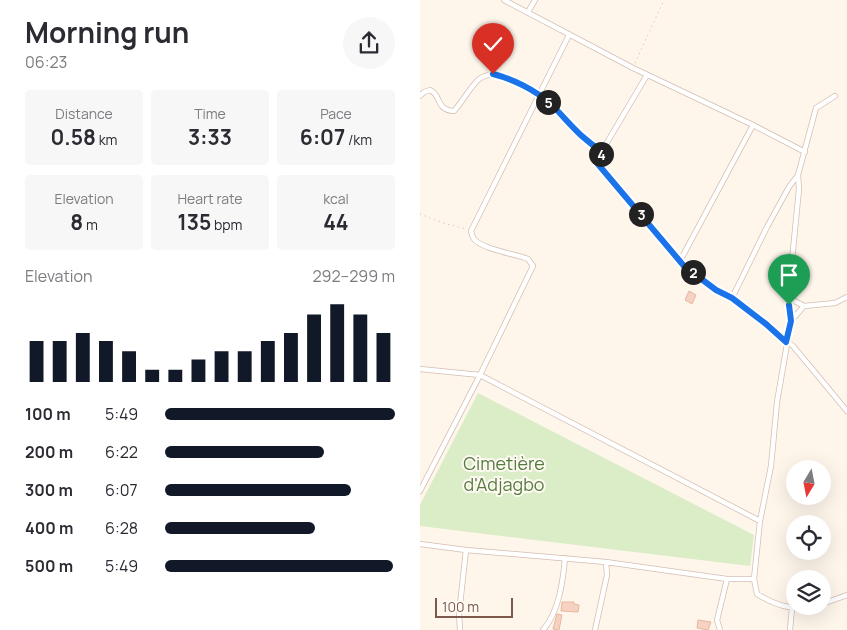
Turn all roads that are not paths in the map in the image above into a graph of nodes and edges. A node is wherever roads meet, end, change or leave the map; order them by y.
1 (504, 0) edge
2 (535, 0) edge
3 (528, 12) junction
4 (569, 35) junction
5 (647, 75) junction
6 (539, 94) junction
7 (420, 96) edge
8 (835, 96) dead end
9 (753, 125) junction
10 (805, 152) junction
11 (798, 175) junction
12 (680, 261) junction
13 (847, 297) edge
14 (732, 298) junction
15 (789, 298) junction
16 (804, 306) junction
17 (791, 321) junction
18 (786, 342) junction
19 (420, 369) edge
20 (480, 375) junction
21 (847, 411) edge
22 (420, 490) edge
23 (760, 521) junction
24 (420, 544) edge
25 (466, 550) junction
26 (566, 558) junction
27 (606, 562) junction
28 (754, 579) junction
29 (727, 580) junction
30 (847, 595) edge
31 (831, 601) edge
32 (786, 607) edge
33 (791, 615) edge
34 (460, 630) edge
35 (543, 630) edge
36 (595, 630) edge
37 (720, 630) edge
38 (790, 630) edge

1 - 3 street
2 - 3 street
3 - 4 street
4 - 5 street
4 - 6 street
5 - 9 street
5 - 12 street
6 - 7 street
6 - 20 street
8 - 10 street
9 - 10 street
9 - 12 street
10 - 11 street
11 - 14 street
11 - 15 street
12 - 14 street
13 - 16 street
14 - 18 street
15 - 16 street
15 - 17 street
16 - 17 street
17 - 18 street
18 - 21 street
18 - 23 street
19 - 20 street
20 - 22 street
20 - 23 street
23 - 28 street
24 - 25 street
25 - 26 street
25 - 34 street
26 - 27 street
26 - 35 street
27 - 29 street
27 - 36 street
28 - 29 street
28 - 32 street
29 - 37 street
30 - 31 street
33 - 38 street

